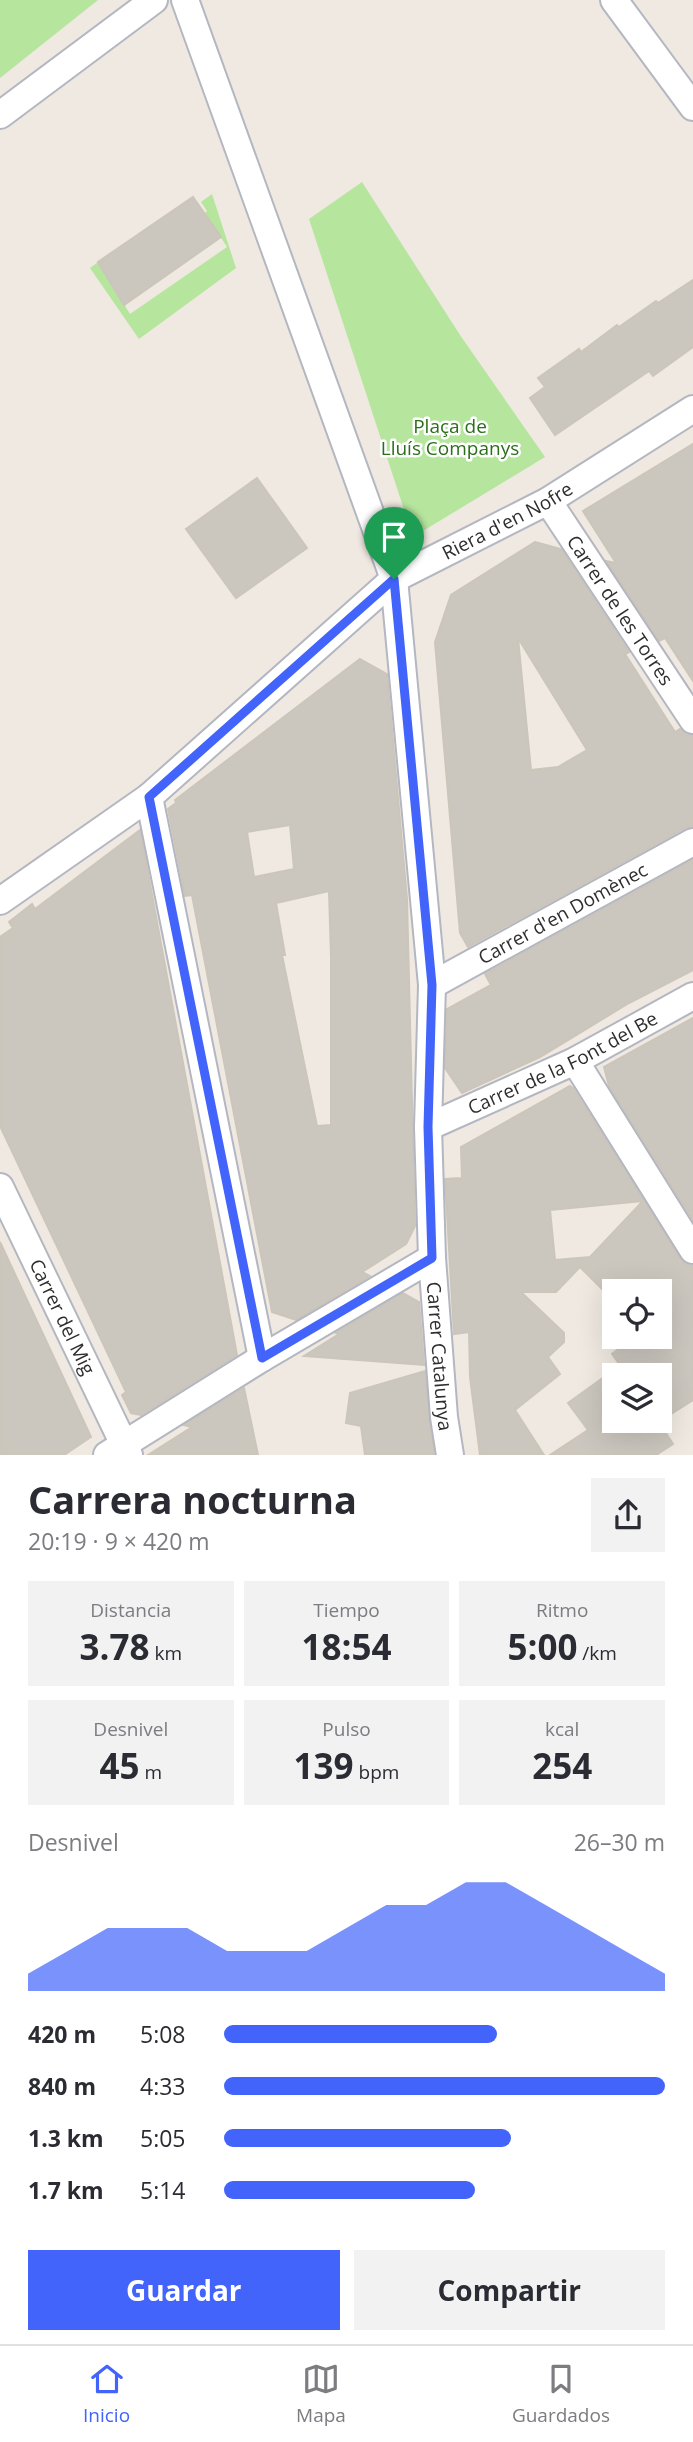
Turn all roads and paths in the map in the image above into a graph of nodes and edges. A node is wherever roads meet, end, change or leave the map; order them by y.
1 (153, 0) edge
2 (185, 0) edge
3 (614, 0) edge
4 (693, 107) edge
5 (0, 115) edge
6 (693, 409) edge
7 (548, 501) junction
8 (394, 579) junction
9 (693, 720) edge
10 (149, 797) junction
11 (693, 842) edge
12 (0, 901) edge
13 (432, 985) junction
14 (693, 996) edge
15 (575, 1061) junction
16 (428, 1127) junction
17 (0, 1187) edge
18 (693, 1251) edge
19 (432, 1258) junction
20 (262, 1358) junction
21 (120, 1451) edge
22 (450, 1455) edge

1 - 5 street
2 - 8 street
3 - 4 street
6 - 7 street, Riera d'en Nofre
7 - 8 street, Riera d'en Nofre
7 - 9 street, Carrer de les Torres
8 - 10 street, Riera d'en Nofre
8 - 13 street, Carrer Catalunya
10 - 12 street, Riera d'en Nofre
10 - 20 street
11 - 13 street, Carrer d'en Domènec
13 - 16 street, Carrer Catalunya
14 - 15 street, Carrer de la Font del Be
15 - 16 street, Carrer de la Font del Be
15 - 18 street
16 - 19 street, Carrer Catalunya
17 - 21 street, Carrer del Mig
19 - 20 street
19 - 22 street, Carrer Catalunya
20 - 21 street

